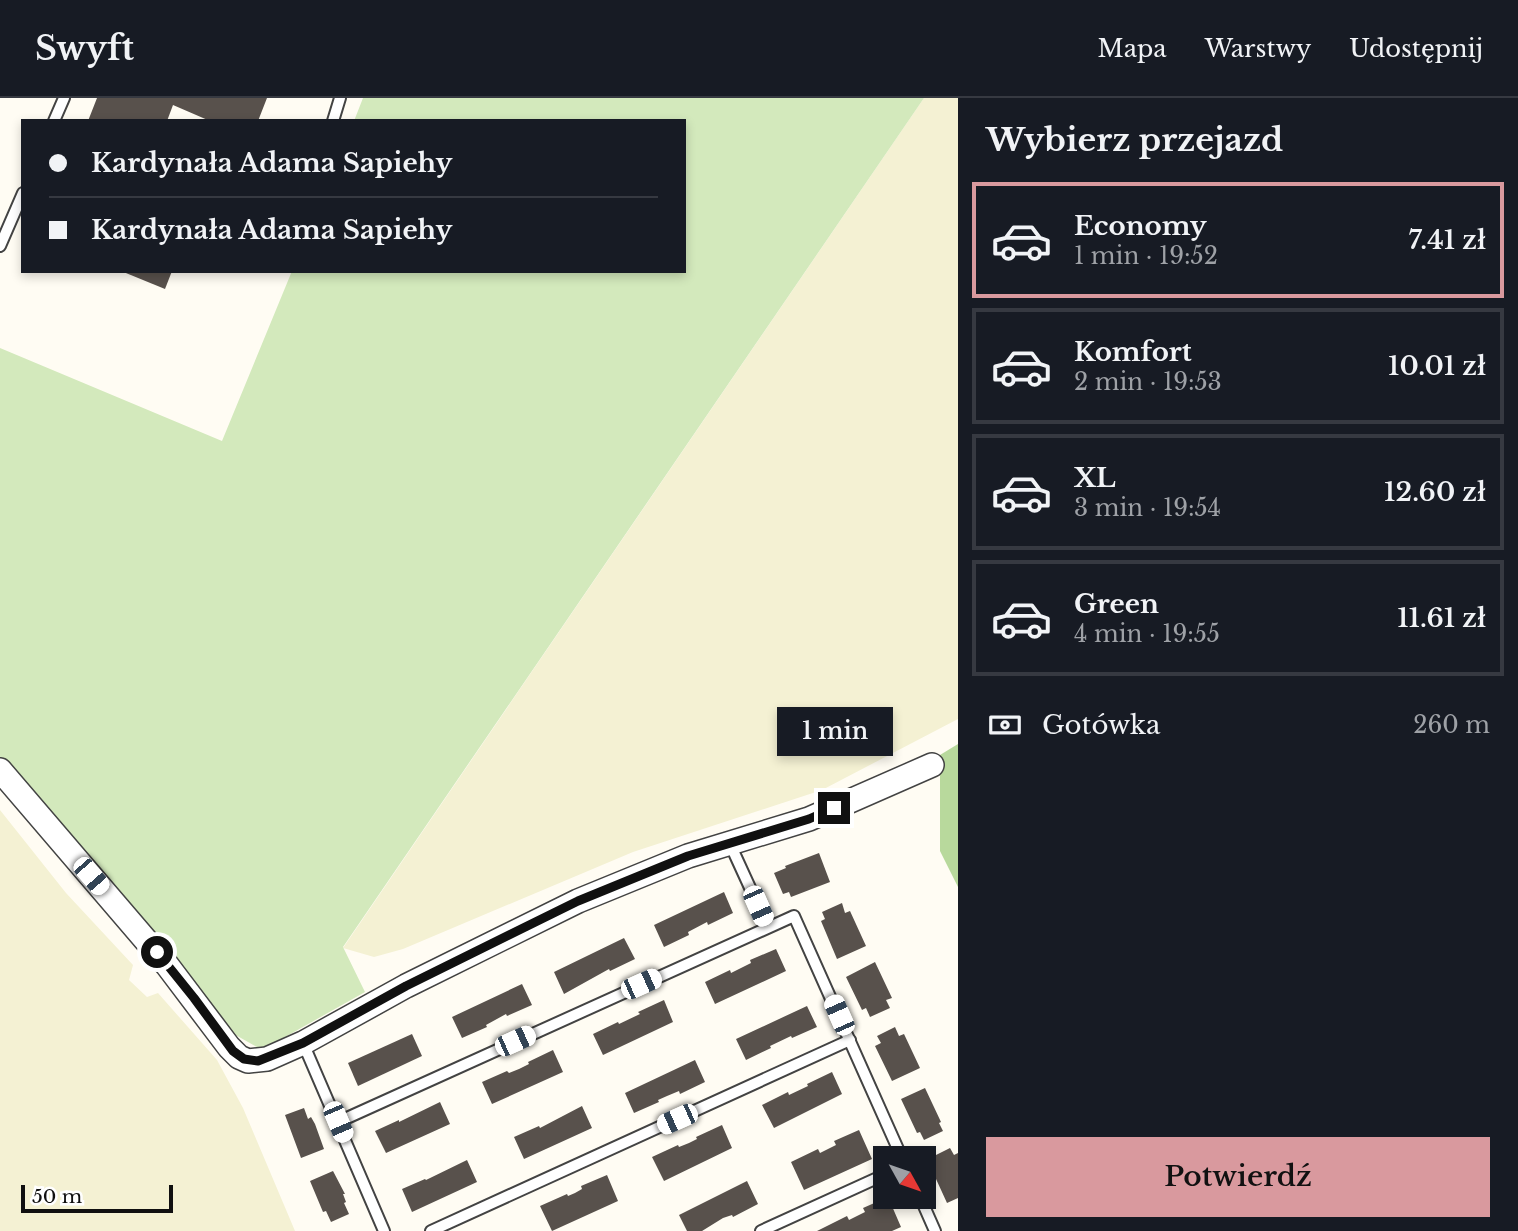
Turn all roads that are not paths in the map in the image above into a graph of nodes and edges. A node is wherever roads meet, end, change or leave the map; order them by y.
1 (64, 98) edge
2 (340, 98) edge
3 (55, 119) edge
4 (333, 119) edge
5 (21, 198) edge
6 (0, 246) edge
7 (932, 765) dead end
8 (0, 770) edge
9 (730, 844) junction
10 (768, 927) junction
11 (850, 1040) junction
12 (303, 1043) junction
13 (338, 1122) junction
14 (897, 1146) edge
15 (873, 1180) edge
16 (925, 1209) edge
17 (384, 1231) edge
18 (431, 1231) edge
19 (761, 1231) edge
20 (935, 1231) edge

1 - 3 lane
2 - 4 lane
5 - 6 lane
7 - 9 street
8 - 12 street
9 - 10 lane
9 - 12 street
10 - 11 lane
10 - 13 lane
11 - 14 lane
11 - 18 lane
12 - 13 lane
13 - 17 lane
15 - 19 lane
16 - 20 lane

